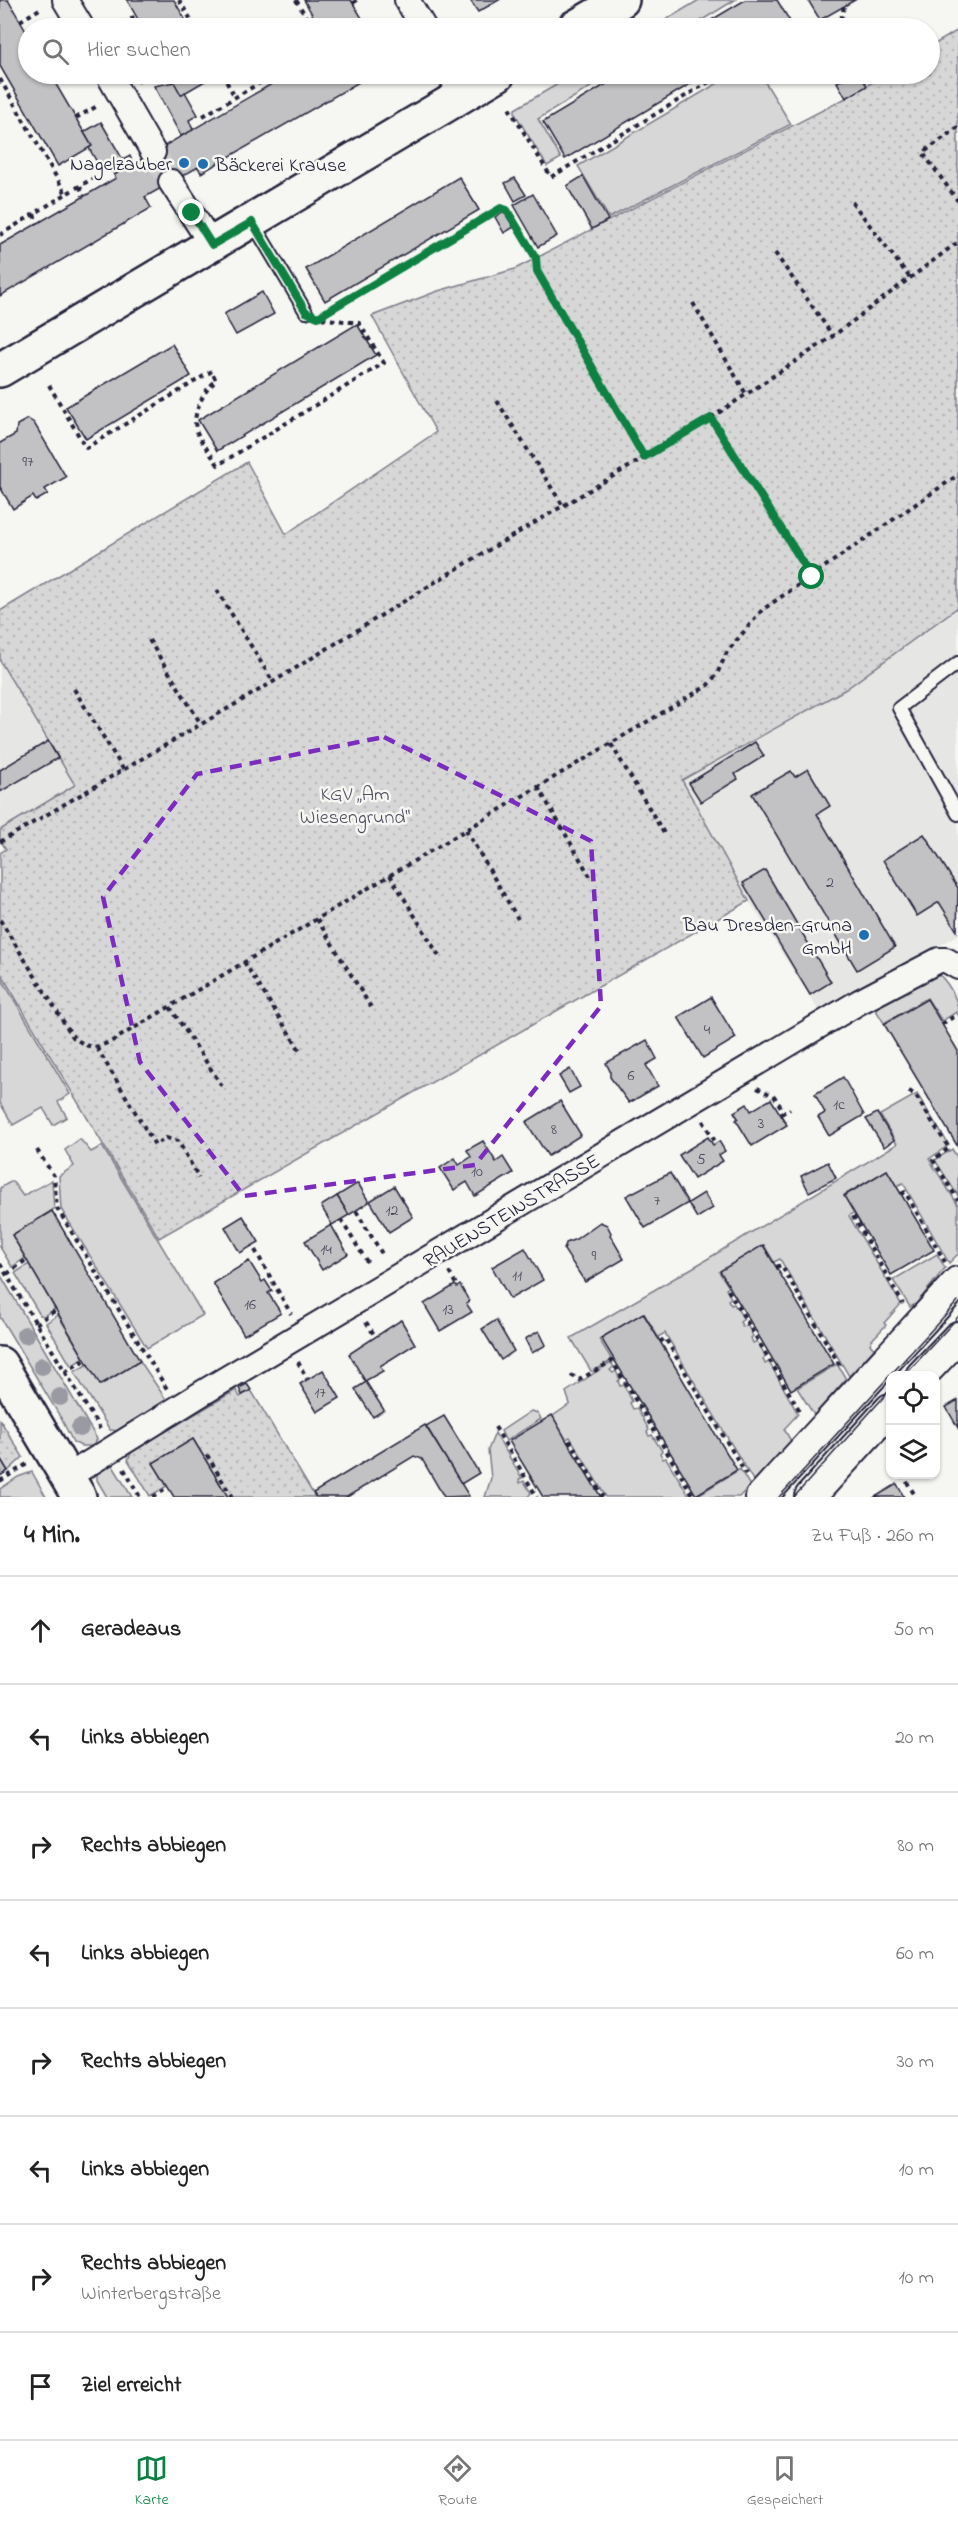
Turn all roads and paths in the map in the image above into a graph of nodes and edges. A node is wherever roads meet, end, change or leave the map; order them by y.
1 (179, 0) edge
2 (296, 0) edge
3 (407, 0) edge
4 (622, 0) edge
5 (56, 3) edge
6 (844, 6) dead end
7 (136, 16) dead end
8 (26, 18) edge
9 (72, 18) edge
10 (133, 18) edge
11 (190, 18) edge
12 (307, 18) edge
13 (418, 18) edge
14 (591, 18) edge
15 (841, 18) edge
16 (0, 79) edge
17 (114, 84) edge
18 (228, 84) edge
19 (258, 84) edge
20 (456, 84) edge
21 (705, 84) edge
22 (235, 97) junction
23 (103, 103) dead end
24 (509, 108) dead end
25 (203, 116) dead end
26 (76, 118) dead end
27 (958, 127) edge
28 (153, 152) tunnel mouth
29 (97, 176) dead end
30 (171, 182) tunnel mouth
31 (80, 186) junction
32 (66, 194) junction
33 (83, 196) dead end
34 (958, 201) edge
35 (852, 202) dead end
36 (34, 214) junction
37 (252, 222) junction
38 (37, 224) dead end
39 (0, 236) edge
40 (958, 242) edge
41 (212, 245) junction
42 (775, 253) dead end
43 (910, 278) junction
44 (693, 303) dead end
45 (312, 314) junction
46 (833, 336) junction
47 (0, 370) edge
48 (49, 385) dead end
49 (746, 394) junction
50 (497, 401) dead end
51 (711, 418) junction
52 (644, 457) junction
53 (958, 475) edge
54 (562, 506) junction
55 (812, 577) junction
56 (218, 590) dead end
57 (149, 640) dead end
58 (958, 663) edge
59 (273, 682) junction
60 (74, 689) dead end
61 (201, 724) junction
62 (611, 744) junction
63 (123, 769) junction
64 (538, 787) junction
65 (958, 814) edge
66 (466, 830) junction
67 (665, 835) dead end
68 (0, 842) edge
69 (390, 875) junction
70 (591, 878) dead end
71 (317, 919) junction
72 (0, 920) edge
73 (518, 920) dead end
74 (439, 956) dead end
75 (954, 960) edge
76 (244, 962) junction
77 (170, 1007) junction
78 (372, 1009) dead end
79 (958, 1014) edge
80 (942, 1024) dead end
81 (97, 1048) junction
82 (301, 1052) dead end
83 (753, 1082) dead end
84 (224, 1089) dead end
85 (909, 1091) dead end
86 (790, 1109) dead end
87 (701, 1118) dead end
88 (716, 1143) dead end
89 (37, 1150) dead end
90 (199, 1178) dead end
91 (901, 1194) dead end
92 (958, 1200) edge
93 (356, 1210) dead end
94 (853, 1216) dead end
95 (341, 1220) dead end
96 (255, 1250) dead end
97 (26, 1260) dead end
98 (0, 1264) edge
99 (776, 1268) dead end
100 (6, 1275) junction
101 (954, 1276) edge
102 (389, 1282) junction
103 (728, 1290) dead end
104 (904, 1305) dead end
105 (56, 1310) dead end
106 (365, 1321) dead end
107 (36, 1324) junction
108 (302, 1333) junction
109 (375, 1336) dead end
110 (958, 1337) edge
111 (660, 1342) dead end
112 (86, 1360) dead end
113 (0, 1364) edge
114 (926, 1371) edge
115 (65, 1372) junction
116 (845, 1374) dead end
117 (571, 1375) dead end
118 (695, 1390) junction
119 (690, 1392) dead end
120 (178, 1408) junction
121 (886, 1414) edge
122 (804, 1419) dead end
123 (495, 1427) dead end
124 (568, 1443) dead end
125 (112, 1450) junction
126 (207, 1455) dead end
127 (32, 1461) dead end
128 (905, 1479) edge
129 (0, 1481) edge
130 (74, 1487) edge
131 (755, 1487) edge
132 (168, 1488) dead end
133 (140, 1497) edge
134 (153, 1497) edge
135 (232, 1497) edge
136 (537, 1497) edge
137 (603, 1497) edge
138 (694, 1497) edge
139 (810, 1497) edge
140 (916, 1497) edge

1 - 11 path
2 - 12 path
3 - 13 street
4 - 14 main road
5 - 8 path
5 - 9 street
6 - 15 path
7 - 10 path
16 - 32 path
17 - 28 street
18 - 22 path
19 - 22 path
20 - 37 main road
21 - 24 path
22 - 25 path
23 - 26 path
27 - 34 path
29 - 31 path
30 - 41 street
31 - 32 path
31 - 33 path
32 - 36 path
35 - 43 path
36 - 38 path
36 - 39 path
37 - 41 main road
37 - 45 lane
40 - 43 path
41 - 47 main road
42 - 46 path
43 - 46 path
44 - 49 path
45 - 48 path
45 - 52 path
46 - 49 path
49 - 51 path
50 - 54 path
51 - 52 path
51 - 55 path
52 - 54 path
53 - 55 path
54 - 59 path
55 - 62 path
56 - 59 path
57 - 61 path
58 - 65 lane
59 - 61 path
60 - 63 path
61 - 63 path
62 - 64 path
62 - 67 path
63 - 68 path
64 - 66 path
64 - 70 path
66 - 69 path
66 - 73 path
69 - 71 path
69 - 74 path
71 - 76 path
71 - 78 path
72 - 81 path
75 - 102 street, RAUENSTEINSTRASSE
76 - 77 path
76 - 82 path
77 - 81 path
77 - 84 path
79 - 80 path
81 - 90 path
83 - 86 path
85 - 92 path
87 - 88 path
89 - 120 path
91 - 101 path
93 - 102 path
94 - 104 path
95 - 102 path
96 - 108 path
97 - 100 path
98 - 100 path
99 - 116 path
100 - 107 path
101 - 131 street
102 - 108 street, RAUENSTEINSTRASSE
103 - 122 path
105 - 107 path
106 - 109 path
107 - 115 path
108 - 120 street, RAUENSTEINSTRASSE
110 - 114 street
111 - 118 path
112 - 115 path
113 - 130 main road
115 - 125 path
117 - 138 path
118 - 119 path
118 - 131 path
120 - 125 street, RAUENSTEINSTRASSE
121 - 139 street
123 - 136 path
124 - 137 path
125 - 130 street, RAUENSTEINSTRASSE
125 - 133 path
126 - 135 path
127 - 129 path
128 - 140 path
132 - 134 path

